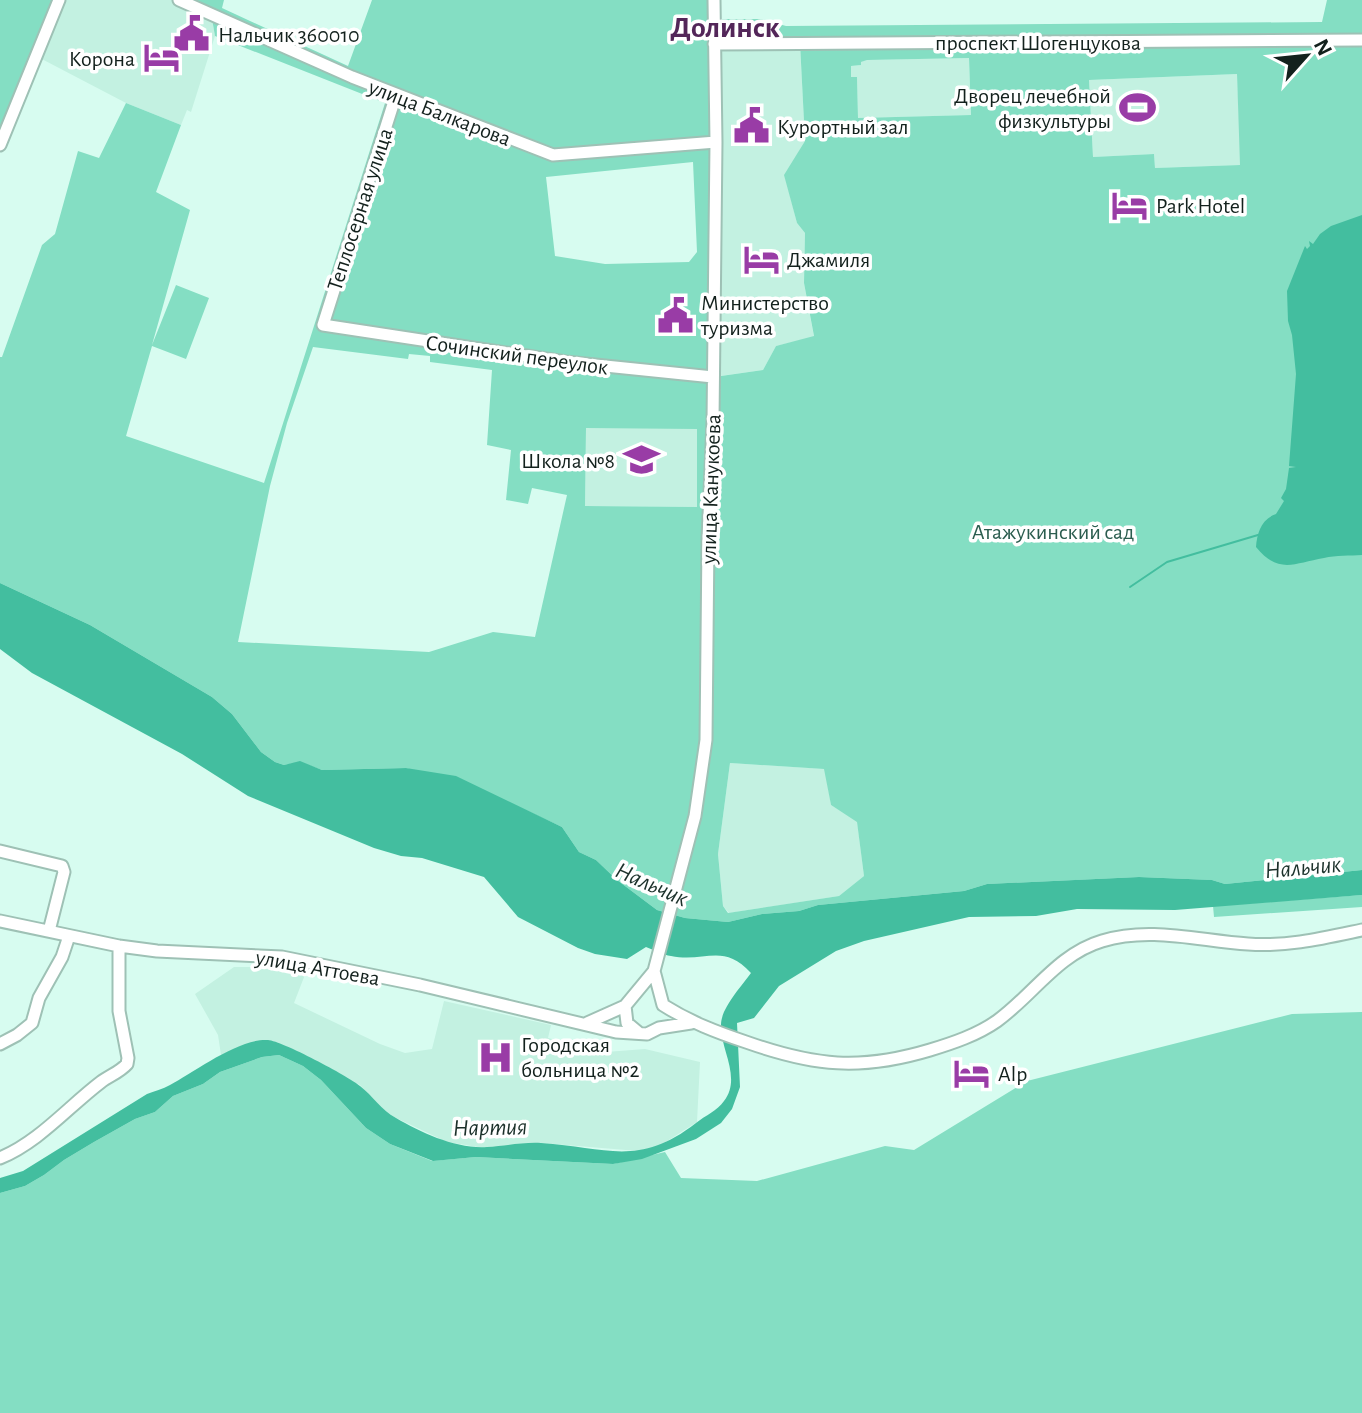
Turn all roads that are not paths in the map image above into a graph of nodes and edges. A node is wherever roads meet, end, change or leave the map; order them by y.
1 (59, 0) edge
2 (179, 0) edge
3 (714, 0) edge
4 (1362, 40) edge
5 (714, 44) junction
6 (396, 95) junction
7 (716, 142) junction
8 (0, 145) edge
9 (323, 324) joint
10 (713, 377) junction
11 (0, 851) edge
12 (0, 921) edge
13 (1362, 930) edge
14 (49, 931) junction
15 (69, 936) junction
16 (119, 946) junction
17 (654, 971) junction
18 (628, 1002) junction
19 (662, 1003) junction
20 (587, 1023) junction
21 (691, 1023) junction
22 (659, 1028) junction
23 (640, 1033) junction
24 (0, 1044) edge
25 (0, 1158) edge

1 - 8 street
2 - 6 street, улица Балкарова
3 - 5 street, улица Канукоева
4 - 5 street, проспект Шогенцукова
5 - 7 street, улица Канукоева
6 - 7 street, улица Балкарова
6 - 9 street, Теплосерная улица
7 - 10 street, улица Канукоева
9 - 10 street, Сочинский переулок
10 - 17 street, улица Канукоева
11 - 14 street
12 - 14 street, улица Аттоева
13 - 21 street
14 - 15 street, улица Аттоева
15 - 16 street, улица Аттоева
15 - 24 street
16 - 20 street, улица Аттоева
16 - 25 street
17 - 18 street
17 - 19 street
18 - 19 street
18 - 20 street
18 - 23 street
19 - 21 street
19 - 22 street
20 - 23 street, улица Аттоева
21 - 22 street
22 - 23 street

